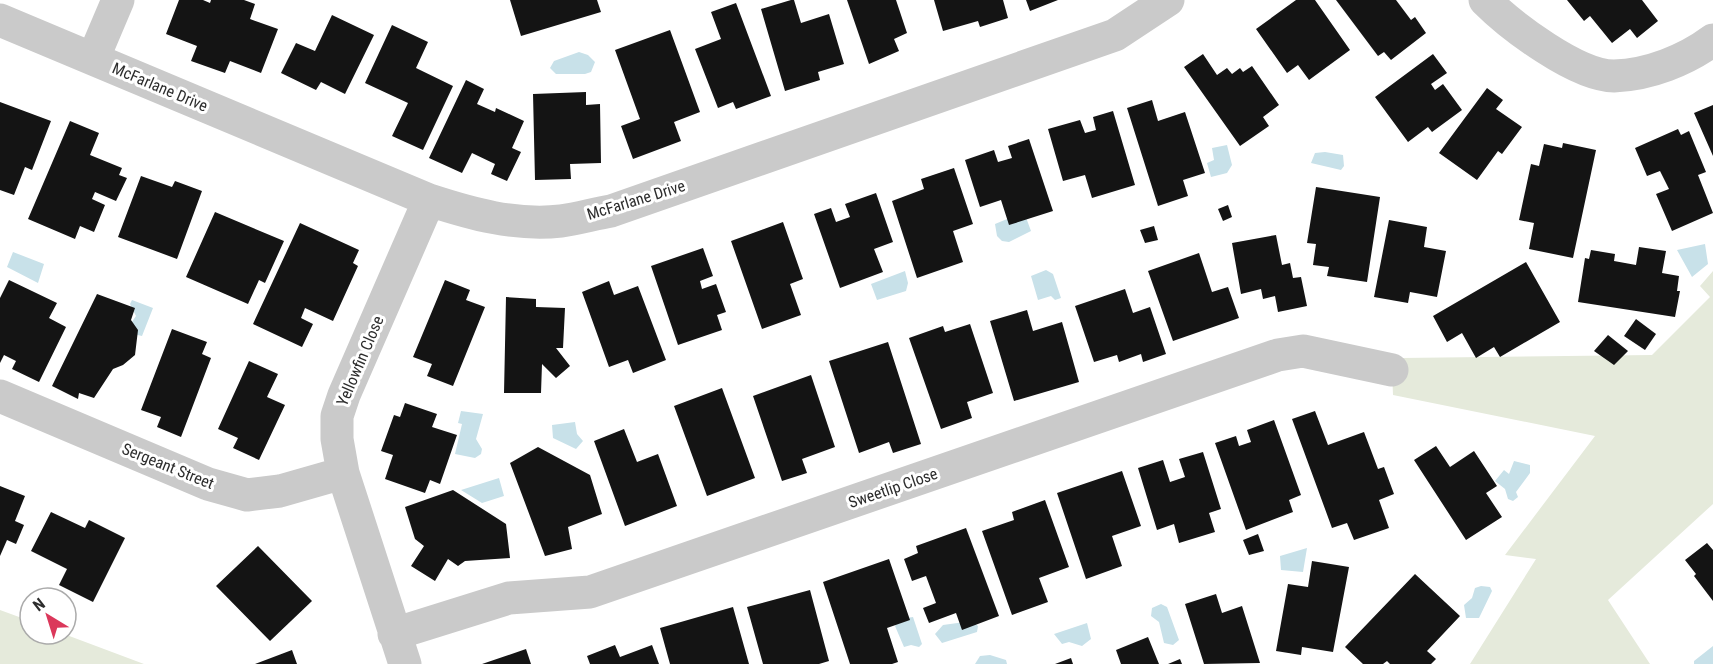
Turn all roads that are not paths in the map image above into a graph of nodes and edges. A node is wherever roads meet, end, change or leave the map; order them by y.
1 (118, 0) edge
2 (1168, 0) edge
3 (1485, 0) edge
4 (0, 20) edge
5 (1713, 40) edge
6 (93, 59) junction
7 (429, 200) junction
8 (1392, 370) dead end
9 (0, 396) edge
10 (343, 473) junction
11 (399, 649) edge

1 - 6 street
2 - 7 street, McFarlane Drive
3 - 5 street
4 - 6 street, McFarlane Drive
6 - 7 street, McFarlane Drive
7 - 10 street, Yellowfin Close
8 - 11 street, Sweetlip Close
9 - 10 street, Sergeant Street
10 - 11 street, Yellowfin Close

